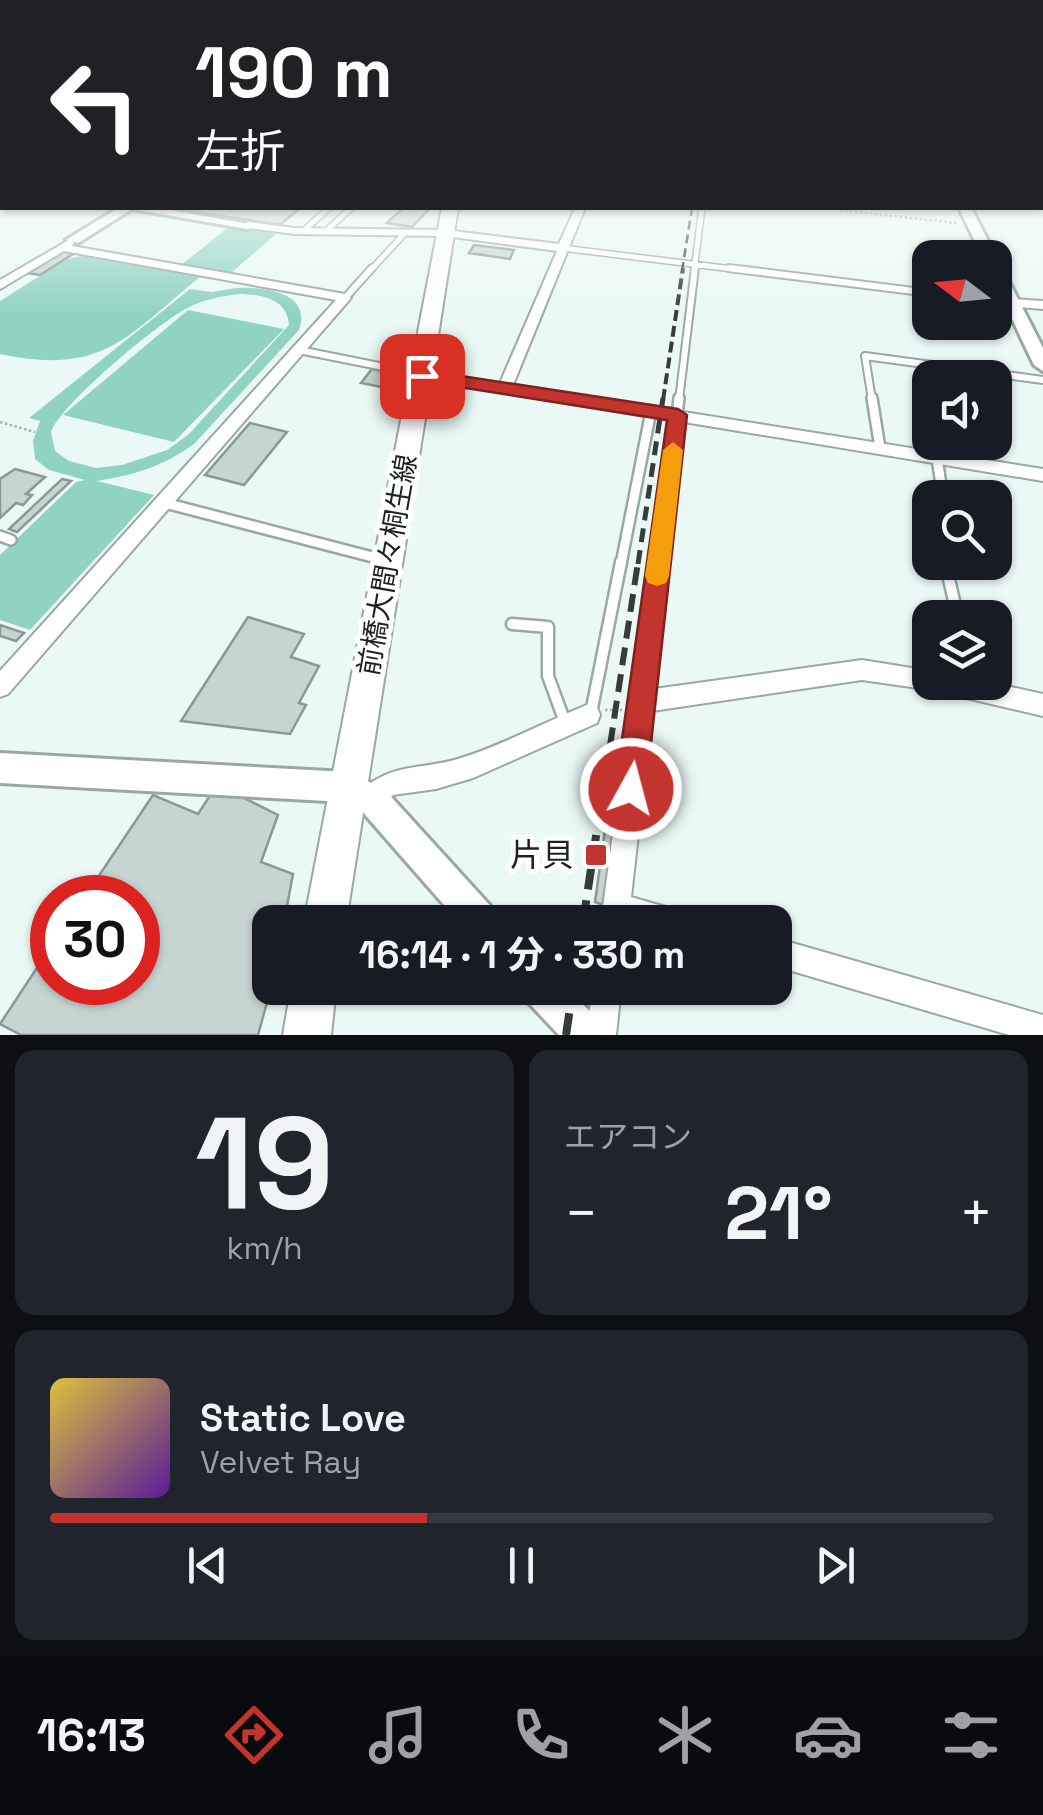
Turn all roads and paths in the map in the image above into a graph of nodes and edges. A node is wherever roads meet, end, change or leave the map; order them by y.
1 (112, 216) edge
2 (191, 216) edge
3 (320, 216) edge
4 (342, 216) edge
5 (576, 216) edge
6 (701, 216) edge
7 (900, 216) edge
8 (969, 216) edge
9 (447, 220) edge
10 (973, 224) junction
11 (248, 225) joint
12 (303, 232) junction
13 (325, 232) junction
14 (404, 233) junction
15 (981, 240) edge
16 (68, 243) junction
17 (562, 248) junction
18 (695, 264) junction
19 (0, 285) edge
20 (912, 290) edge
21 (344, 298) junction
22 (1012, 303) edge
23 (1043, 305) edge
24 (1012, 315) edge
25 (299, 350) junction
26 (1043, 365) edge
27 (422, 376) junction
28 (1043, 380) edge
29 (505, 388) junction
30 (652, 411) junction
31 (678, 415) junction
32 (0, 422) edge
33 (35, 432) dead end
34 (880, 448) junction
35 (912, 454) edge
36 (949, 460) edge
37 (1043, 475) edge
38 (164, 503) junction
39 (387, 560) junction
40 (512, 624) dead end
41 (912, 678) edge
42 (0, 687) edge
43 (1012, 700) edge
44 (640, 706) junction
45 (1041, 710) edge
46 (589, 715) junction
47 (566, 726) junction
48 (0, 768) edge
49 (360, 793) junction
50 (330, 905) edge
51 (466, 905) edge
52 (617, 905) edge
53 (792, 957) edge
54 (311, 1005) edge
55 (557, 1005) edge
56 (605, 1005) edge
57 (1043, 1030) edge
58 (306, 1035) edge
59 (586, 1035) edge
60 (601, 1035) edge

1 - 16 street
2 - 11 street
3 - 12 lane
4 - 13 lane
5 - 17 street
6 - 18 lane
7 - 10 path
8 - 10 street
9 - 14 street
9 - 17 street
9 - 27 main road, 前橋大間々桐生線
10 - 15 street
11 - 12 street
12 - 13 street
13 - 14 street
14 - 21 lane
16 - 19 street
16 - 21 street
17 - 18 lane
17 - 29 street
18 - 20 lane
18 - 31 lane
21 - 25 street
22 - 23 street
24 - 26 street
25 - 27 lane
25 - 38 street
27 - 29 street
27 - 39 main road, 前橋大間々桐生線
28 - 34 lane
29 - 30 street
30 - 31 street
30 - 46 lane
31 - 34 street
31 - 44 street
32 - 33 path
34 - 35 street
36 - 37 street
38 - 39 lane
38 - 42 street
39 - 49 main road, 前橋大間々桐生線
40 - 47 lane
41 - 44 street
43 - 45 street
44 - 46 path
44 - 52 street
46 - 47 street
47 - 49 street
48 - 49 street
49 - 50 main road, 前橋大間々桐生線
49 - 51 street
53 - 57 street
54 - 58 main road
55 - 59 street
56 - 60 street

